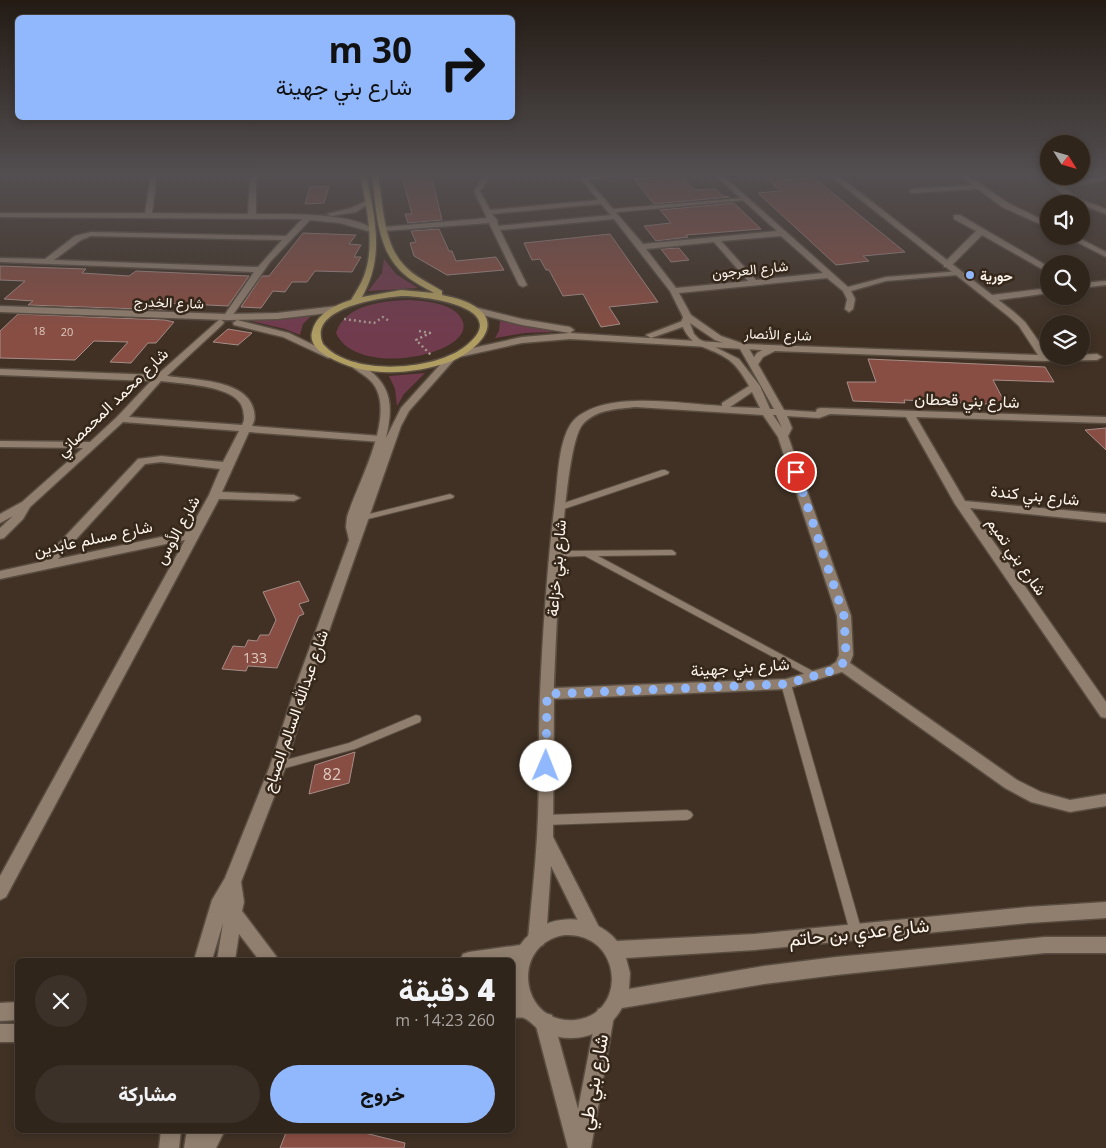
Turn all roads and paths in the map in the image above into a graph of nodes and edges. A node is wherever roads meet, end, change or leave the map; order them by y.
1 (297, 228) edge
2 (365, 228) edge
3 (401, 228) edge
4 (497, 228) joint
5 (501, 228) edge
6 (624, 228) edge
7 (778, 228) edge
8 (899, 228) edge
9 (973, 228) edge
10 (384, 229) joint
11 (371, 230) joint
12 (980, 232) junction
13 (784, 233) junction
14 (286, 238) junction
15 (715, 239) junction
16 (1087, 245) edge
17 (641, 247) junction
18 (1106, 255) edge
19 (0, 260) edge
20 (46, 262) junction
21 (947, 265) junction
22 (1040, 266) edge
23 (260, 270) junction
24 (957, 273) junction
25 (829, 275) junction
26 (753, 282) junction
27 (1106, 283) edge
28 (523, 284) dead end
29 (1090, 285) edge
30 (846, 290) junction
31 (674, 291) junction
32 (1040, 291) edge
33 (445, 297) junction
34 (992, 298) junction
35 (355, 301) junction
36 (849, 309) dead end
37 (474, 310) junction
38 (0, 311) edge
39 (341, 312) junction
40 (224, 320) junction
41 (686, 320) junction
42 (389, 321) dead end
43 (419, 331) dead end
44 (651, 335) junction
45 (692, 338) junction
46 (718, 338) junction
47 (706, 345) junction
48 (744, 347) junction
49 (1040, 347) edge
50 (773, 348) junction
51 (847, 348) junction
52 (437, 353) dead end
53 (1040, 353) edge
54 (432, 355) junction
55 (331, 356) junction
56 (425, 356) dead end
57 (455, 356) junction
58 (754, 364) junction
59 (355, 365) junction
60 (0, 372) edge
61 (159, 378) junction
62 (755, 386) junction
63 (726, 405) junction
64 (695, 406) junction
65 (766, 409) junction
66 (780, 410) junction
67 (909, 413) junction
68 (120, 419) junction
69 (1106, 420) edge
70 (245, 430) junction
71 (783, 436) junction
72 (381, 439) junction
73 (0, 444) edge
74 (93, 445) junction
75 (227, 466) junction
76 (665, 472) dead end
77 (215, 494) junction
78 (450, 496) dead end
79 (294, 498) dead end
80 (26, 504) junction
81 (961, 504) junction
82 (561, 507) junction
83 (364, 518) junction
84 (1106, 518) edge
85 (0, 519) edge
86 (194, 534) junction
87 (0, 535) edge
88 (354, 538) junction
89 (672, 553) dead end
90 (555, 554) junction
91 (587, 554) junction
92 (46, 564) junction
93 (0, 575) edge
94 (842, 665) junction
95 (817, 677) junction
96 (786, 684) junction
97 (547, 694) junction
98 (1106, 713) edge
99 (416, 720) dead end
100 (278, 766) junction
101 (1106, 800) edge
102 (688, 815) dead end
103 (545, 820) junction
104 (545, 838) junction
105 (232, 882) junction
106 (0, 892) edge
107 (1106, 910) edge
108 (234, 914) junction
109 (856, 932) junction
110 (593, 933) junction
111 (537, 939) junction
112 (1106, 945) edge
113 (612, 950) junction
114 (524, 953) junction
115 (204, 958) edge
116 (226, 958) edge
117 (268, 958) edge
118 (485, 958) edge
119 (618, 1000) junction
120 (520, 1009) edge
121 (15, 1011) edge
122 (0, 1012) edge
123 (605, 1016) junction
124 (545, 1022) junction
125 (15, 1032) edge
126 (0, 1033) edge
127 (196, 1133) edge
128 (213, 1133) edge
129 (194, 1148) edge
130 (204, 1148) edge
131 (580, 1148) edge

1 - 14 street, شارع محمد المحمصاني
2 - 11 street
3 - 10 street
4 - 5 street
4 - 28 street
6 - 17 street
7 - 13 street
8 - 21 street
9 - 12 street
10 - 33 main road
11 - 35 main road
12 - 21 street
12 - 22 street
13 - 15 street
13 - 25 street
14 - 20 street
14 - 23 street, شارع محمد المحمصاني
15 - 17 street
15 - 26 street
16 - 18 street
17 - 31 street
19 - 20 street
20 - 23 street
21 - 24 street
23 - 40 street, شارع محمد المحمصاني
24 - 30 street
24 - 34 street
25 - 26 street, شارع العرجون
25 - 30 street
26 - 31 street, شارع العرجون
27 - 29 street
30 - 36 street
31 - 41 street
32 - 34 street
33 - 35 main road
33 - 37 main road
34 - 49 street
35 - 39 main road
37 - 44 street, شارع الأنصار
37 - 57 main road
38 - 40 street, شارع الخدرج
39 - 40 street, شارع الخدرج
39 - 42 path
39 - 55 main road
40 - 55 street, شارع الخدرج
40 - 61 street, شارع محمد المحمصاني
41 - 44 street
41 - 45 street
41 - 46 street
43 - 54 path
44 - 45 street, شارع الأنصار
45 - 46 street, شارع الأنصار
45 - 47 street
46 - 48 street
46 - 51 street, شارع الأنصار
47 - 48 street, شارع الأنصار
47 - 57 street, شارع الأنصار
47 - 62 street
48 - 50 street, شارع الأنصار
48 - 58 street
50 - 51 street, شارع الأنصار
50 - 58 street
51 - 53 street, شارع الأنصار
52 - 54 path
54 - 56 path
55 - 59 main road
57 - 59 main road
57 - 83 street, شارع عبدالله السالم الصباح
58 - 66 street
59 - 72 street, شارع عبدالله السالم الصباح
60 - 61 street, شارع الأوس
61 - 68 street, شارع محمد المحمصاني
61 - 70 street, شارع الأوس
62 - 63 street
62 - 65 street
63 - 64 street, شارع بني خزاعة
63 - 65 street, شارع بني خزاعة
64 - 65 street, شارع بني خزاعة
64 - 82 street, شارع بني خزاعة
65 - 66 street, شارع بني خزاعة
65 - 71 street
66 - 67 street, شارع بني قحطان
66 - 71 street
67 - 69 street, شارع بني قحطان
67 - 81 street, شارع بني تميم
68 - 70 street
68 - 74 street, شارع محمد المحمصاني
70 - 72 street
70 - 75 street, شارع الأوس
71 - 94 street
72 - 88 street, شارع عبدالله السالم الصباح
73 - 74 street
74 - 80 street, شارع محمد المحمصاني
75 - 77 street, شارع الأوس
75 - 92 street
76 - 82 lane
77 - 79 street
77 - 86 street, شارع الأوس
78 - 83 lane
80 - 85 street, شارع محمد المحمصاني
80 - 87 street, شارع محمد المحمصاني
81 - 84 street, شارع بني كندة
81 - 98 street, شارع بني تميم
82 - 90 street, شارع بني خزاعة
83 - 88 street, شارع عبدالله السالم الصباح
86 - 92 street, شارع مسلم عابدين
86 - 106 street, شارع الأوس
88 - 100 street, شارع عبدالله السالم الصباح
89 - 91 lane
90 - 91 lane
90 - 97 street, شارع بني خزاعة
91 - 95 lane
92 - 93 street, شارع مسلم عابدين
94 - 95 street, شارع بني جهينة
94 - 101 street
95 - 96 street, شارع بني جهينة
96 - 97 street, شارع بني جهينة
96 - 109 lane
97 - 103 street, شارع بني خزاعة
99 - 100 lane
100 - 105 street, شارع عبدالله السالم الصباح
102 - 103 lane
103 - 104 street, شارع بني خزاعة
104 - 110 street, شارع بني خزاعة
104 - 111 street, شارع بني خزاعة
105 - 108 street, شارع عبدالله السالم الصباح
105 - 115 street, شارع عبدالله السالم الصباح
107 - 109 street, شارع عدي بن حاتم
108 - 116 street, شارع عبدالله السالم الصباح
108 - 117 street
109 - 113 street, شارع عدي بن حاتم
110 - 111 street
110 - 113 street
111 - 114 street
112 - 119 street, شارع عدي بن حاتم
113 - 119 street
114 - 118 street
114 - 120 street
119 - 123 street
120 - 124 street
121 - 122 street
123 - 124 street
123 - 131 street, شارع بني طي
124 - 131 street, شارع بني طي
125 - 126 street
127 - 129 street
128 - 130 street

